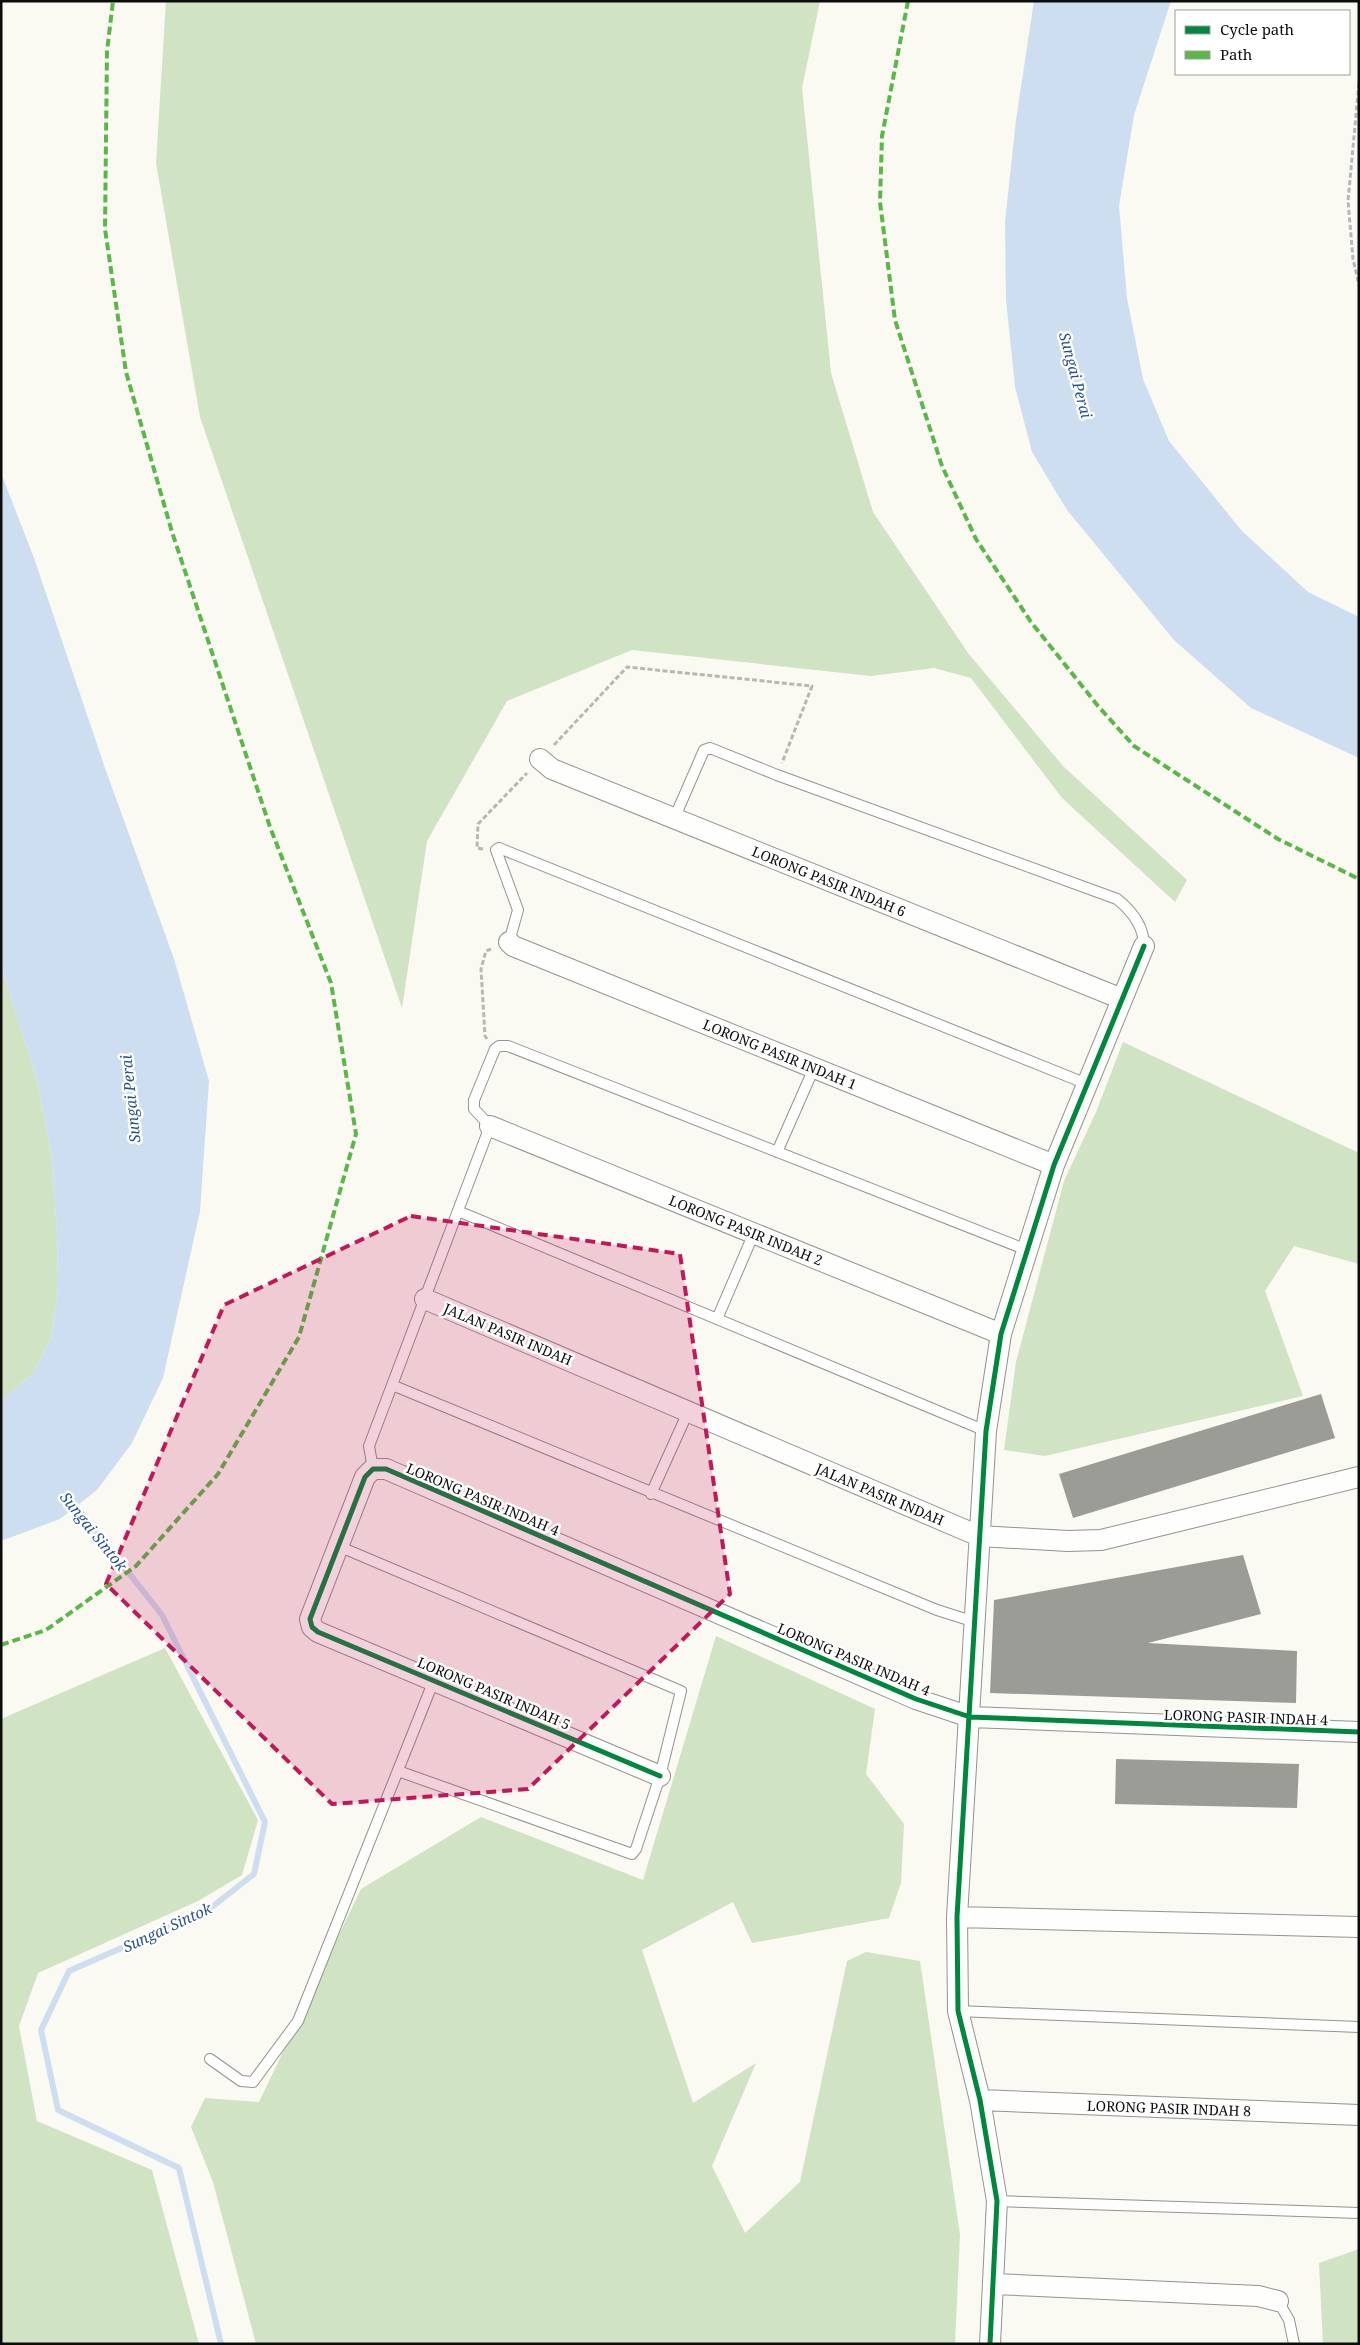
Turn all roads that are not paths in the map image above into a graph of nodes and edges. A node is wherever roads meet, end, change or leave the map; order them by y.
1 (540, 759) road end
2 (674, 819) junction
3 (509, 942) joint
4 (1144, 946) joint
5 (1122, 999) junction
6 (814, 1068) junction
7 (1087, 1084) junction
8 (490, 1126) junction
9 (777, 1152) junction
10 (1054, 1165) junction
11 (458, 1211) junction
12 (754, 1233) junction
13 (1027, 1250) junction
14 (425, 1299) junction
15 (717, 1319) junction
16 (1001, 1334) junction
17 (392, 1385) junction
18 (688, 1412) junction
19 (986, 1431) junction
20 (373, 1469) junction
21 (1359, 1477) edge
22 (651, 1494) junction
23 (979, 1536) junction
24 (338, 1546) junction
25 (975, 1622) junction
26 (434, 1680) junction
27 (970, 1717) junction
28 (1359, 1732) edge
29 (398, 1771) junction
30 (660, 1776) junction
31 (957, 1917) junction
32 (1359, 1927) edge
33 (958, 2011) junction
34 (1359, 2027) edge
35 (210, 2058) dead end
36 (980, 2100) junction
37 (1359, 2115) edge
38 (997, 2201) junction
39 (1359, 2214) edge
40 (994, 2284) junction
41 (1278, 2301) joint
42 (990, 2344) edge
43 (1294, 2344) edge

1 - 2 street, LORONG PASIR INDAH 6
2 - 4 lane
2 - 5 street, LORONG PASIR INDAH 6
3 - 6 street, LORONG PASIR INDAH 1
3 - 7 lane
4 - 5 street
5 - 7 street
6 - 9 lane
6 - 10 street, LORONG PASIR INDAH 1
7 - 10 street
8 - 9 lane
8 - 11 lane
8 - 12 street, LORONG PASIR INDAH 2
9 - 13 lane
10 - 13 street
11 - 14 lane
11 - 15 lane
12 - 15 lane
12 - 16 street, LORONG PASIR INDAH 2
13 - 16 street
14 - 17 lane
14 - 18 street, JALAN PASIR INDAH
15 - 19 lane
16 - 19 street
17 - 20 lane
17 - 22 lane
18 - 22 lane
18 - 23 street, JALAN PASIR INDAH
19 - 23 street
20 - 24 street
20 - 27 street, LORONG PASIR INDAH 4
21 - 23 street, JALAN PASIR INDAH
22 - 25 lane
23 - 25 street
24 - 26 street, LORONG PASIR INDAH 5
24 - 30 lane
25 - 27 street
26 - 29 lane
26 - 30 street, LORONG PASIR INDAH 5
27 - 28 street, LORONG PASIR INDAH 4
27 - 31 street
29 - 30 lane
29 - 35 lane
31 - 32 street
31 - 33 street
33 - 34 lane
33 - 36 street
36 - 37 street, LORONG PASIR INDAH 8
36 - 38 street
38 - 39 lane
38 - 40 street
40 - 41 street
40 - 42 street
41 - 43 lane

